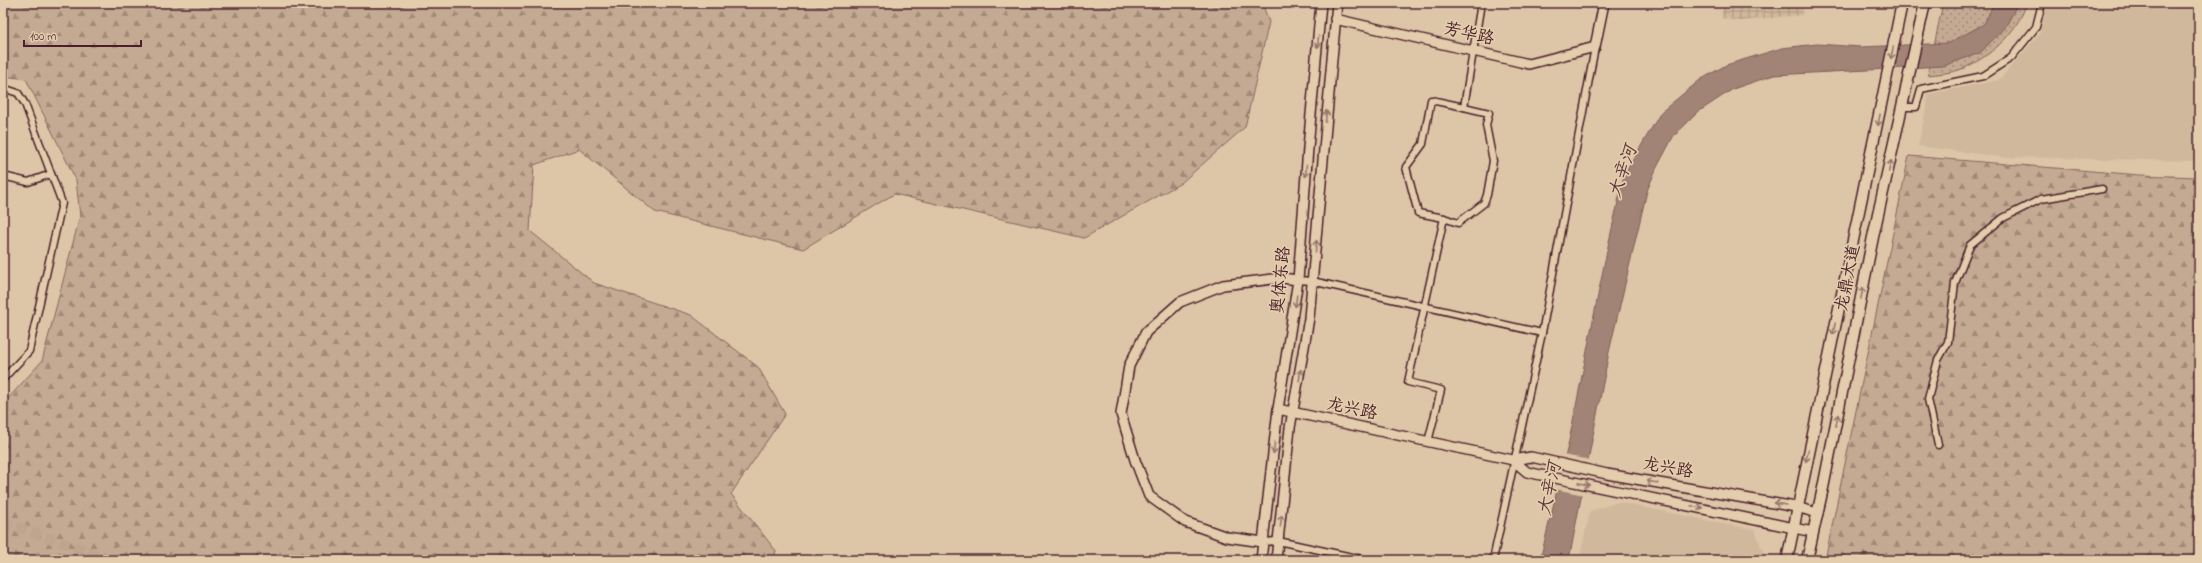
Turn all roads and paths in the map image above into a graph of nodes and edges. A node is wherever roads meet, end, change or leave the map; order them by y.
1 (1321, 3) edge
2 (1337, 3) edge
3 (1481, 3) edge
4 (1604, 3) edge
5 (1902, 3) edge
6 (1925, 3) edge
7 (2042, 3) edge
8 (1335, 19) junction
9 (1595, 47) junction
10 (1474, 51) junction
11 (3, 88) edge
12 (1464, 107) junction
13 (1903, 107) junction
14 (51, 174) junction
15 (3, 176) edge
16 (2102, 189) dead end
17 (1444, 218) junction
18 (1298, 280) junction
19 (1312, 281) junction
20 (1542, 333) junction
21 (3, 379) edge
22 (1278, 409) junction
23 (1294, 413) junction
24 (1428, 442) junction
25 (1938, 445) dead end
26 (1513, 460) junction
27 (1796, 507) junction
28 (1818, 513) junction
29 (1793, 528) junction
30 (1813, 532) junction
31 (1278, 541) junction
32 (1263, 542) junction
33 (1261, 560) edge
34 (1276, 560) edge
35 (1366, 560) edge
36 (1493, 560) edge
37 (1787, 560) edge
38 (1807, 560) edge

1 -> 18 street, 奥体东路
2 - 8 street
3 - 10 street
4 - 9 street
5 -> 27 main road, 龙鼎大道
6 - 13 main road, 龙鼎大道
7 - 13 street
8 - 10 street, 芳华路
19 -> 8 street
9 - 10 street, 芳华路
9 - 20 street
10 - 12 street
11 - 14 street
12 - 17 street
12 - 17 street
28 -> 13 main road, 龙鼎大道
14 - 15 street
14 - 21 street
16 - 25 street
17 - 24 street
18 - 19 street
18 -> 22 street, 奥体东路
18 - 32 street
19 - 20 street
23 -> 19 street
20 - 26 street
22 - 23 street, 龙兴路
22 -> 32 street, 奥体东路
23 - 24 street, 龙兴路
31 -> 23 street
24 - 26 street, 龙兴路
27 -> 26 street, 龙兴路
26 -> 29 street, 龙兴路
26 - 36 street
27 - 28 street, 龙兴路
27 - 29 main road, 龙鼎大道
28 - 30 main road, 龙鼎大道
29 - 30 street, 龙兴路
29 - 37 main road, 龙鼎大道
30 - 38 main road, 龙鼎大道
31 - 32 street
31 - 34 street
31 - 35 street
32 - 33 street, 奥体东路

